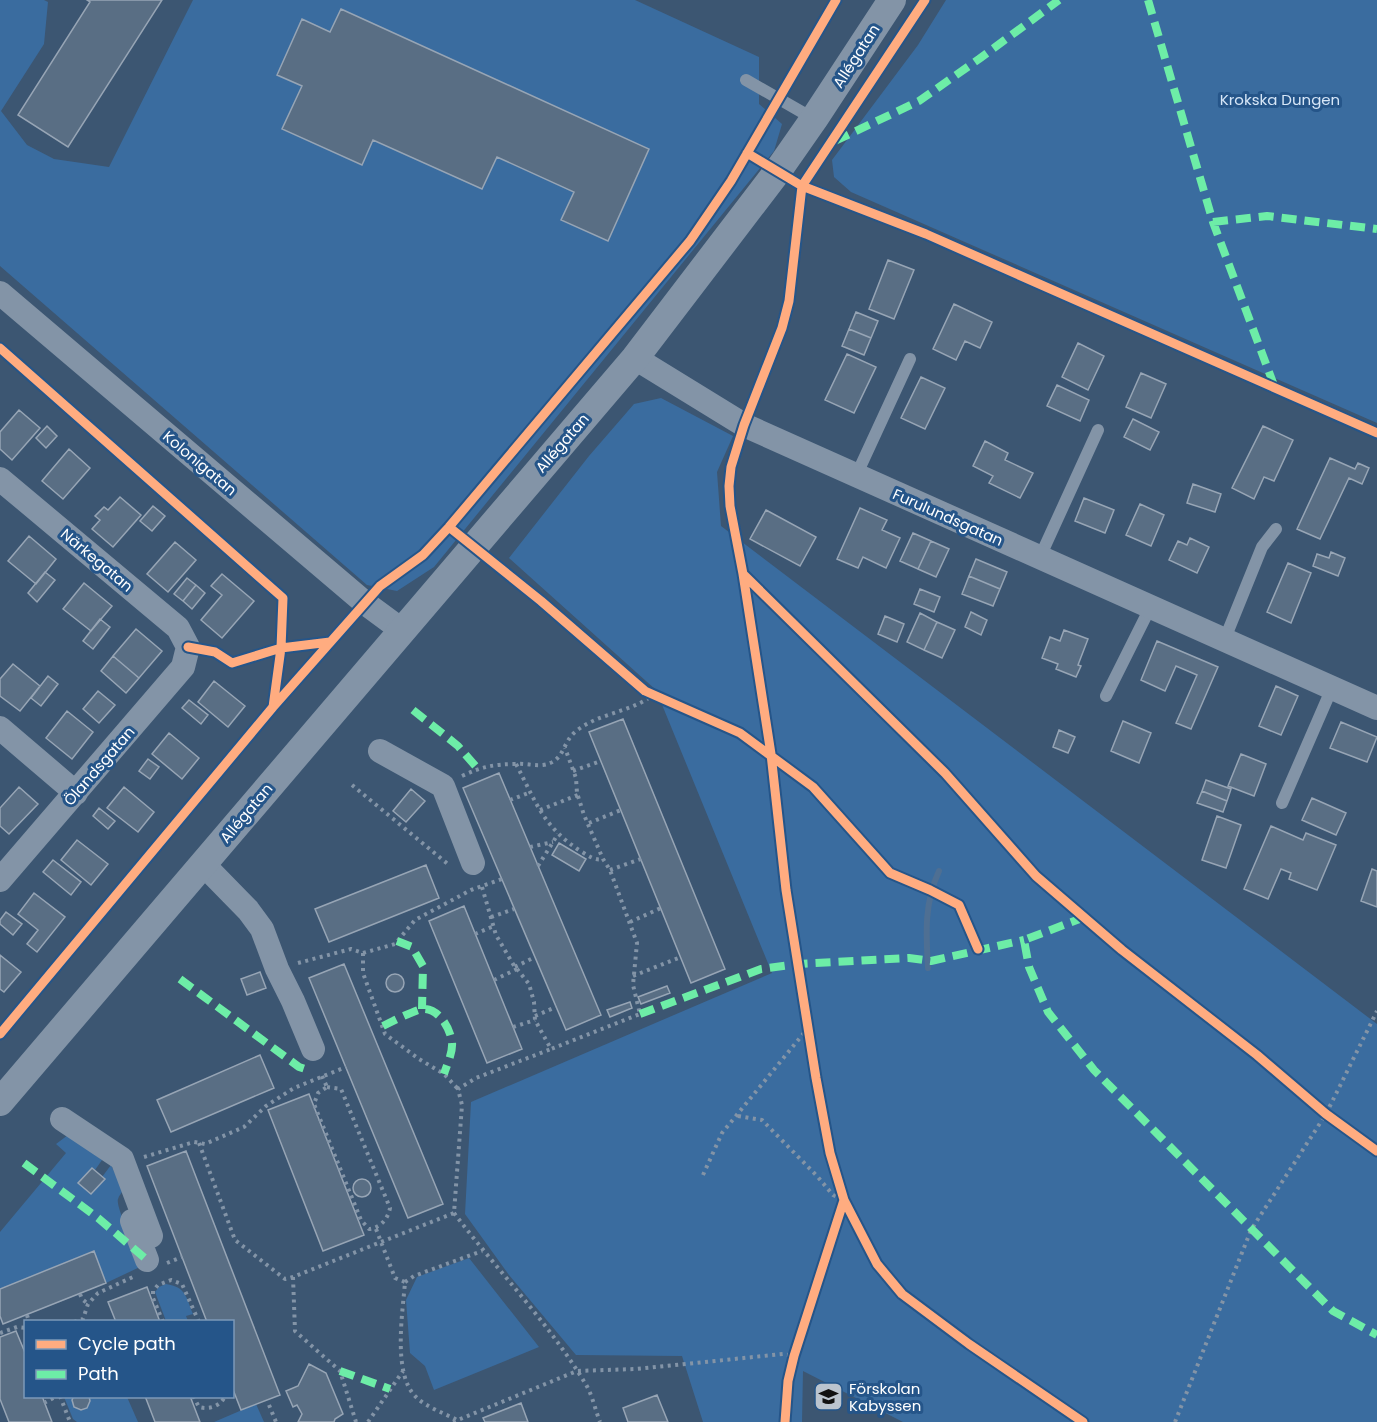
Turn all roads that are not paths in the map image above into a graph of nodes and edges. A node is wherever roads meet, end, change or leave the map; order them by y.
1 (892, 0) edge
2 (746, 80) dead end
3 (814, 119) junction
4 (0, 293) edge
5 (635, 358) junction
6 (910, 359) dead end
7 (1098, 430) dead end
8 (856, 476) junction
9 (0, 479) edge
10 (1276, 529) dead end
11 (1040, 557) junction
12 (1150, 608) junction
13 (403, 631) junction
14 (1224, 641) junction
15 (188, 646) joint
16 (1332, 688) junction
17 (1106, 696) dead end
18 (1377, 708) edge
19 (0, 728) edge
20 (380, 751) dead end
21 (76, 793) junction
22 (1282, 803) dead end
23 (203, 864) junction
24 (473, 876) road end
25 (0, 880) edge
26 (313, 1063) road end
27 (0, 1102) edge
28 (62, 1119) dead end
29 (135, 1192) junction
30 (151, 1236) dead end
31 (154, 1265) road end

1 - 3 street, Allégatan
2 - 3 lane
3 - 5 street, Allégatan
4 - 13 street, Kolonigatan
5 - 8 street, Furulundsgatan
5 - 13 street, Allégatan
6 - 8 lane
7 - 11 lane
8 - 11 street, Furulundsgatan
9 - 15 street, Närkegatan
10 - 14 lane
11 - 12 street, Furulundsgatan
12 - 14 street, Furulundsgatan
12 - 17 lane
13 - 23 street, Allégatan
14 - 16 street, Furulundsgatan
15 - 21 street, Ölandsgatan
16 - 18 street, Furulundsgatan
16 - 22 lane
19 - 21 street
20 - 24 street
21 - 25 street, Ölandsgatan
23 - 26 street
23 - 27 street, Allégatan
28 - 29 street
29 - 30 street
29 - 31 street

